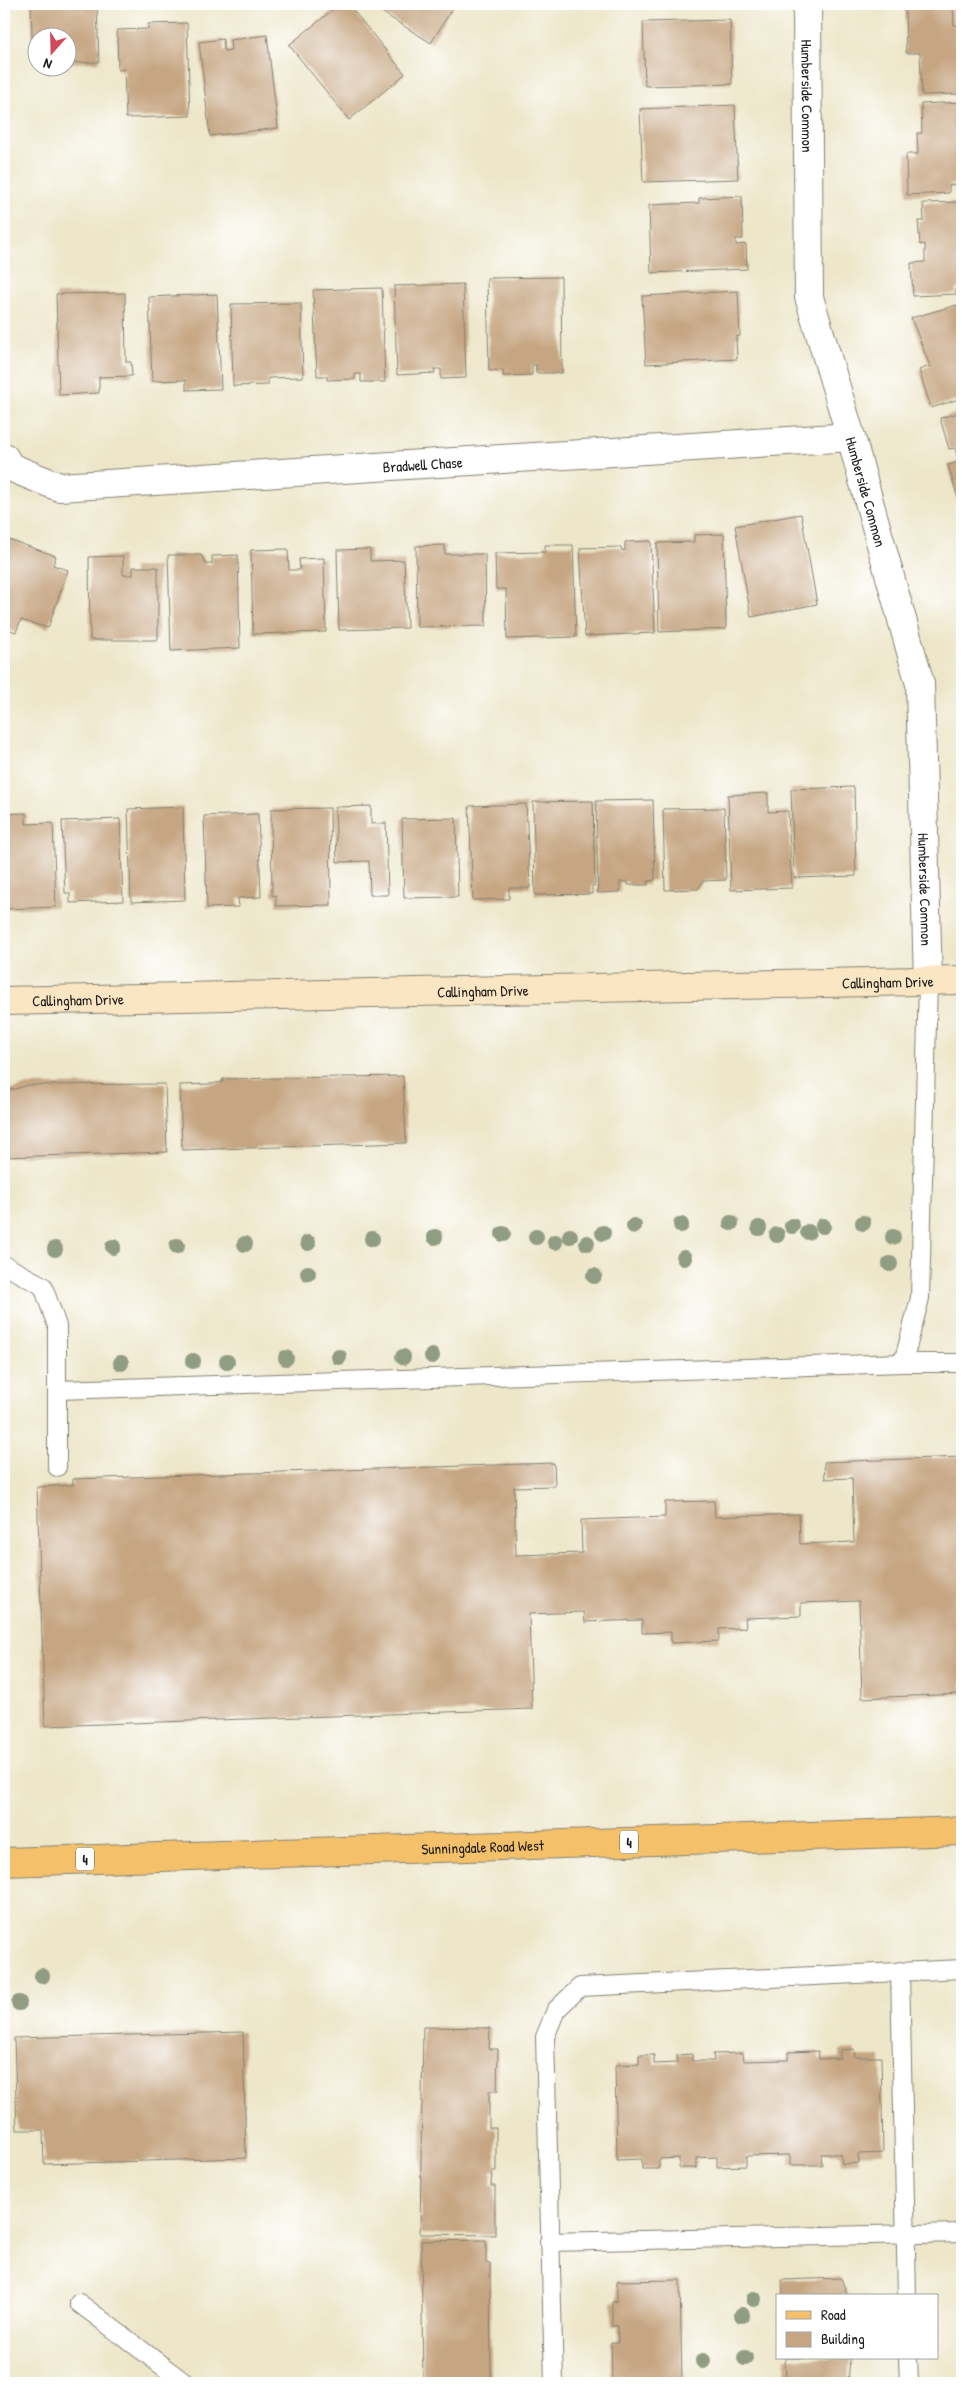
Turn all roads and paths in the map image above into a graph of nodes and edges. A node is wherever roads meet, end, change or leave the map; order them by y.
1 (807, 4) edge
2 (851, 437) junction
3 (4, 457) edge
4 (962, 980) edge
5 (928, 982) junction
6 (4, 1001) edge
7 (4, 1265) edge
8 (903, 1363) junction
9 (962, 1363) edge
10 (58, 1390) junction
11 (57, 1467) dead end
12 (962, 1831) edge
13 (4, 1862) edge
14 (962, 1969) edge
15 (900, 1971) junction
16 (962, 2233) edge
17 (906, 2235) junction
18 (549, 2242) junction
19 (907, 2294) edge
20 (79, 2303) dead end
21 (908, 2360) edge
22 (185, 2383) edge
23 (554, 2383) edge
24 (909, 2383) edge

1 - 2 street, Humberside Common
2 - 3 street, Bradwell Chase
2 - 5 street, Humberside Common
4 - 5 street, Callingham Drive
5 - 6 street, Callingham Drive
5 - 8 lane
7 - 10 lane
8 - 9 lane
8 - 10 lane
10 - 11 lane
12 - 13 main road, Sunningdale Road West / 4
14 - 15 lane
15 - 17 lane
15 - 18 lane
16 - 17 lane
17 - 18 lane
17 - 19 lane
18 - 23 lane
20 - 22 lane
21 - 24 lane

